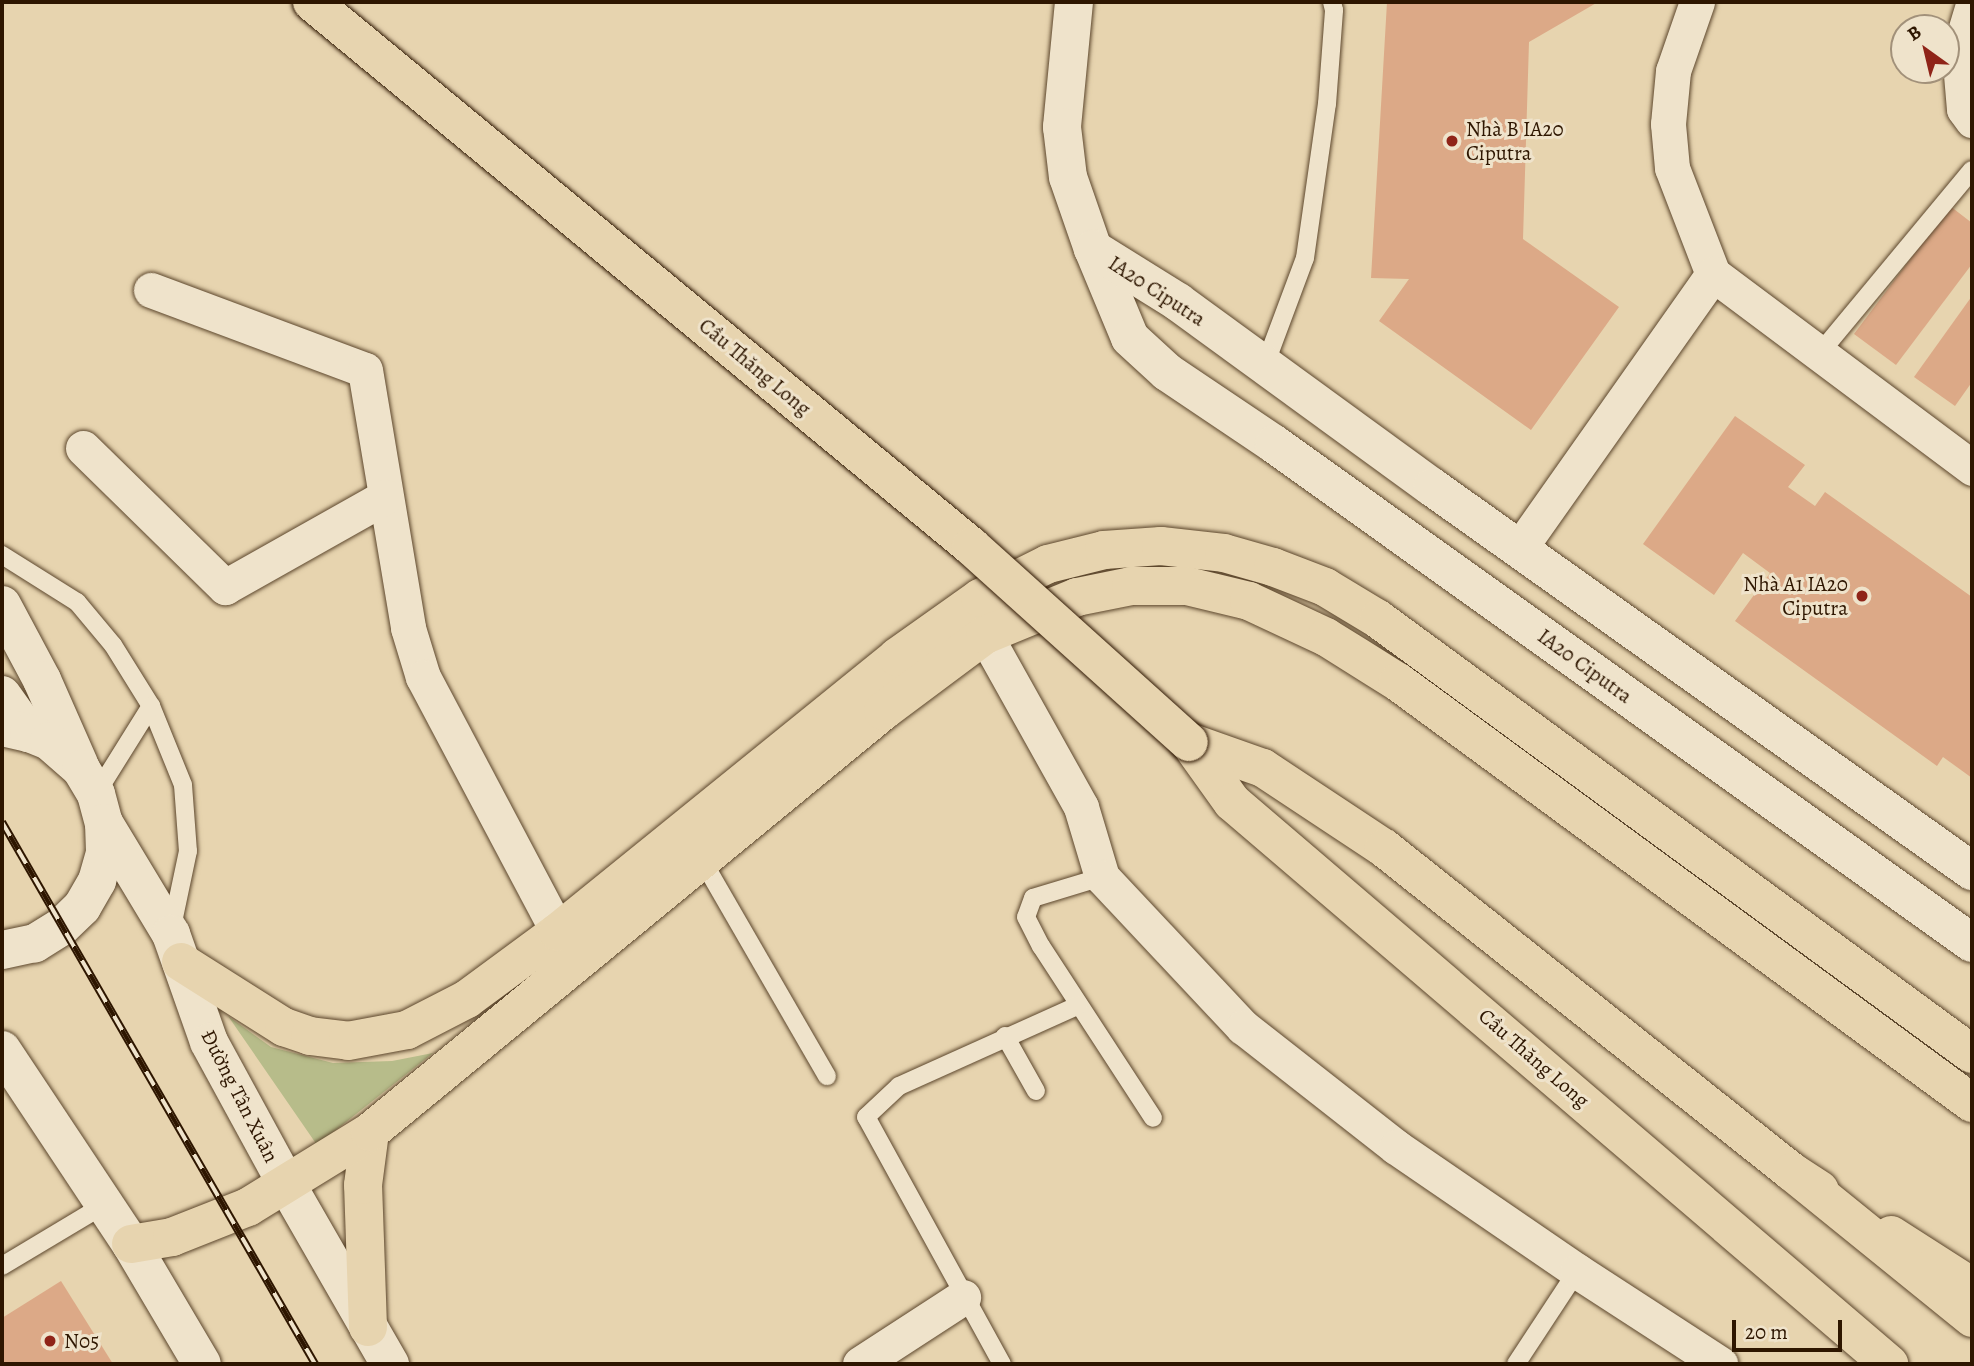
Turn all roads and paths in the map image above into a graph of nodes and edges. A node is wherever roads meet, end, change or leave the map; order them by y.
1 (312, 2) edge
2 (1074, 2) edge
3 (1332, 2) edge
4 (1697, 2) edge
5 (1972, 8) edge
6 (1972, 120) edge
7 (1972, 170) edge
8 (1093, 249) junction
9 (1713, 274) junction
10 (151, 290) dead end
11 (1818, 354) junction
12 (1265, 365) junction
13 (83, 448) dead end
14 (1972, 468) edge
15 (385, 497) junction
16 (1519, 549) junction
17 (2, 555) edge
18 (2, 605) edge
19 (985, 635) junction
20 (2, 695) edge
21 (151, 706) junction
22 (15, 730) edge
23 (1189, 743) junction
24 (94, 795) junction
25 (701, 858) junction
26 (1972, 871) edge
27 (1102, 877) junction
28 (558, 932) junction
29 (1972, 943) edge
30 (176, 948) junction
31 (2, 950) edge
32 (1079, 1005) junction
33 (1005, 1036) junction
34 (1972, 1054) edge
35 (5, 1058) edge
36 (827, 1076) dead end
37 (1036, 1091) dead end
38 (1972, 1103) edge
39 (1153, 1118) dead end
40 (370, 1132) junction
41 (1792, 1172) junction
42 (287, 1185) junction
43 (104, 1205) junction
44 (131, 1244) junction
45 (2, 1266) edge
46 (1577, 1271) junction
47 (1972, 1287) edge
48 (962, 1297) junction
49 (1972, 1318) edge
50 (369, 1327) junction
51 (202, 1364) edge
52 (390, 1364) edge
53 (860, 1364) edge
54 (1002, 1364) edge
55 (1516, 1364) edge
56 (1720, 1364) edge
57 (1889, 1364) edge

1 - 23 main road, Cầu Thăng Long, bridge
2 - 8 street
3 - 12 lane
4 - 9 street
5 - 6 street
7 - 11 lane
8 - 12 street, IA20 Ciputra
8 - 29 street, IA20 Ciputra
9 - 11 street
9 - 16 street
10 - 15 street
11 - 14 street
12 - 16 street, IA20 Ciputra
13 - 15 street
15 - 28 street
16 - 26 street, IA20 Ciputra
17 - 21 lane
18 - 24 street, Đường Tân Xuân
19 - 25 main road
19 - 27 street
19 - 38 main road
20 - 22 street
21 - 24 lane
21 - 30 lane
22 - 24 street
23 - 41 main road, Cầu Thăng Long
23 - 57 main road, Cầu Thăng Long
24 - 30 street, Đường Tân Xuân
24 - 31 street
25 - 36 lane
25 - 40 main road
27 - 32 lane
27 - 46 street
28 - 30 main road
28 - 34 main road
30 - 42 street, Đường Tân Xuân
32 - 33 lane
32 - 39 lane
33 - 37 lane
33 - 48 lane
35 - 43 street
40 - 42 main road
40 - 50 main road
41 - 47 main road
41 - 49 main road
42 - 44 main road
42 - 50 street, Đường Tân Xuân
43 - 44 street
43 - 45 lane
44 - 51 street
46 - 55 lane
46 - 56 street
48 - 53 street
48 - 54 lane
50 - 52 street, Đường Tân Xuân

